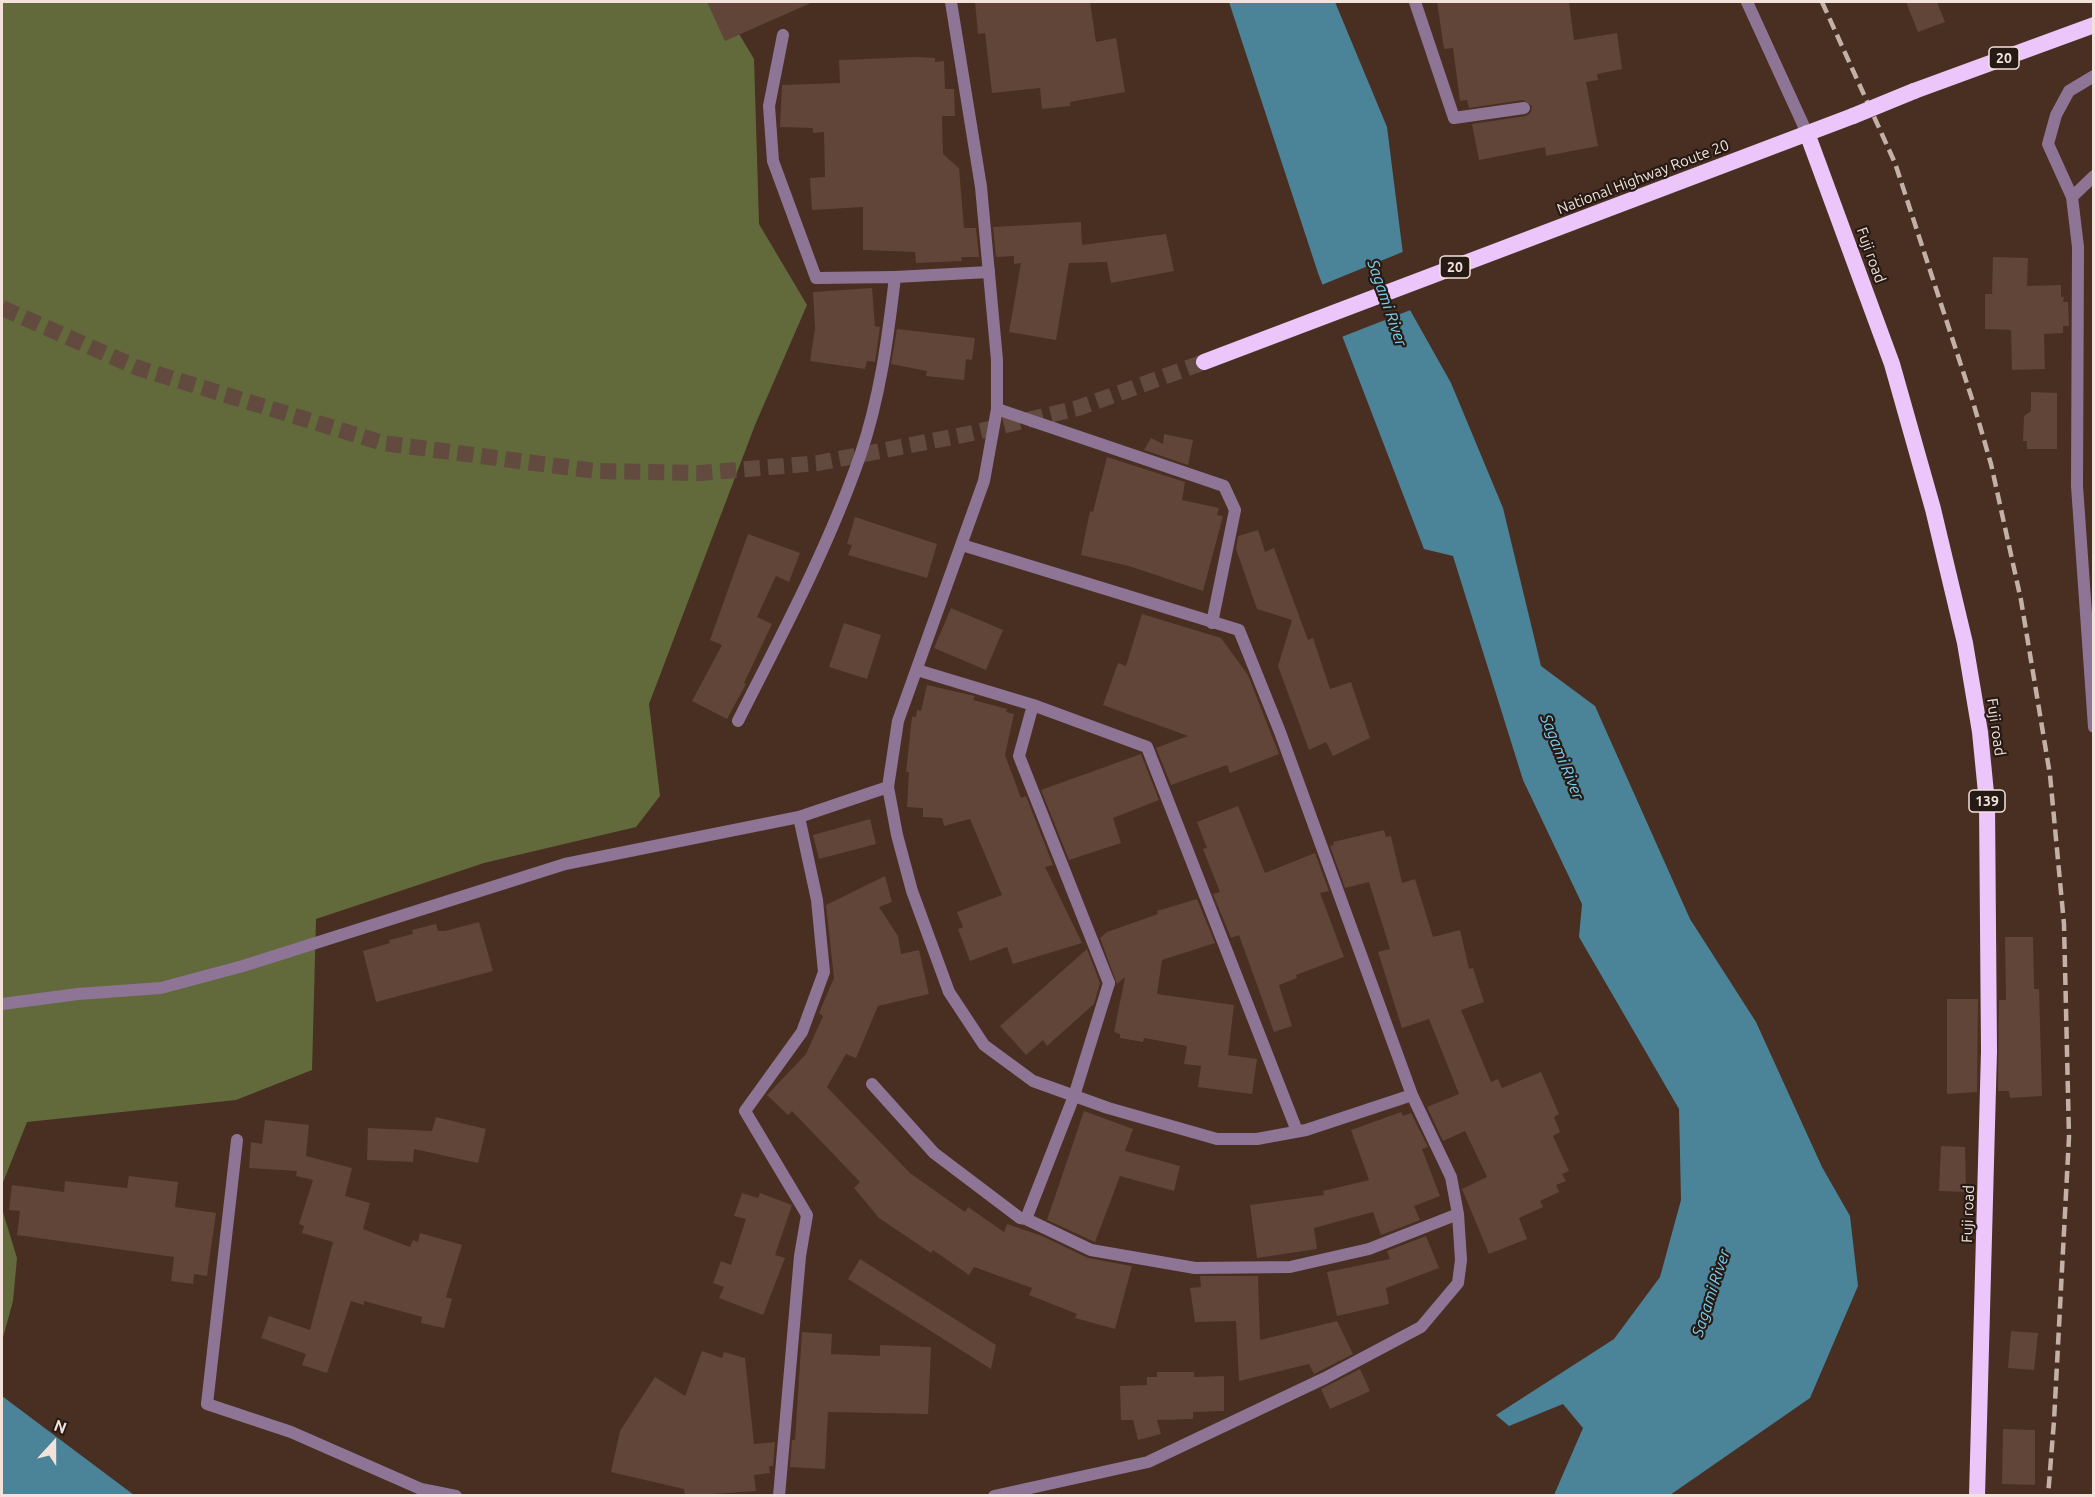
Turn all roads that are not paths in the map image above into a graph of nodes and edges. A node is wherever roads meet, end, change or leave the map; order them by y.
1 (951, 2) edge
2 (1414, 2) edge
3 (1747, 2) edge
4 (2094, 25) edge
5 (783, 35) dead end
6 (2094, 76) edge
7 (1524, 108) dead end
8 (1807, 133) junction
9 (2094, 176) edge
10 (2072, 197) junction
11 (989, 272) junction
12 (895, 277) junction
13 (1204, 362) tunnel mouth
14 (997, 409) junction
15 (962, 544) junction
16 (1212, 622) junction
17 (916, 670) junction
18 (1033, 705) junction
19 (738, 721) dead end
20 (2094, 727) edge
21 (888, 787) junction
22 (799, 817) junction
23 (2, 1004) edge
24 (872, 1084) dead end
25 (1412, 1095) junction
26 (1074, 1096) junction
27 (1297, 1131) junction
28 (237, 1140) dead end
29 (1458, 1214) junction
30 (1026, 1219) junction
31 (456, 1496) edge
32 (779, 1496) edge
33 (994, 1496) edge
34 (1977, 1496) edge

1 - 11 street
2 - 7 street
3 - 8 street, Fuji road
4 - 8 highway, National Highway Route 20 / 20, bridge
5 - 12 street
6 - 10 street
8 - 13 highway, National Highway Route 20 / 20
8 - 34 highway, Fuji road / 139
9 - 10 street
10 - 20 street
11 - 12 street
11 - 14 street
12 - 19 street
14 - 15 street
14 - 16 street
15 - 16 street
15 - 17 street
16 - 25 street
17 - 18 street
17 - 21 street
18 - 26 street
18 - 27 street
21 - 22 street
21 - 26 street
22 - 23 street
22 - 32 street
24 - 30 street
25 - 27 street
25 - 29 street
26 - 27 street
26 - 30 street
28 - 31 street
29 - 30 street
29 - 33 street

